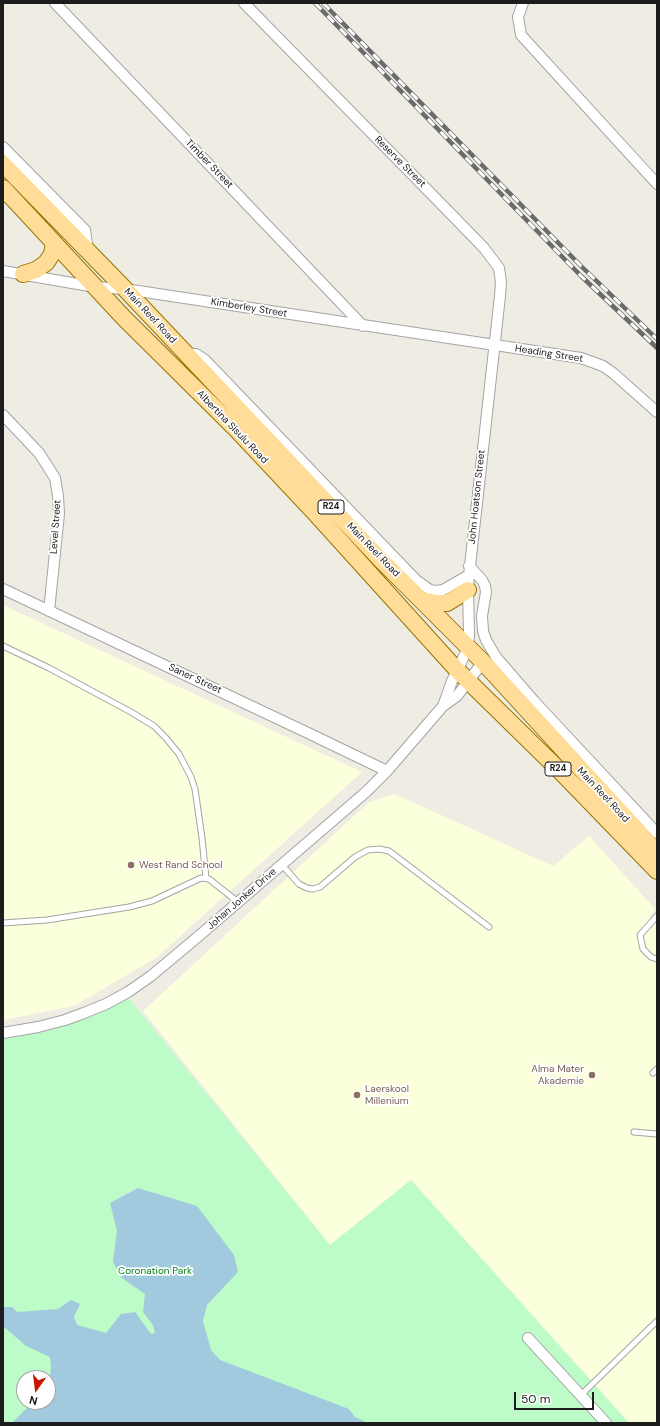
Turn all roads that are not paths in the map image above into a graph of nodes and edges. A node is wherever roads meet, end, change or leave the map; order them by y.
1 (55, 3) edge
2 (244, 3) edge
3 (523, 3) edge
4 (3, 147) edge
5 (3, 164) edge
6 (657, 184) edge
7 (3, 188) edge
8 (54, 244) junction
9 (88, 252) junction
10 (3, 271) edge
11 (23, 274) junction
12 (95, 287) junction
13 (125, 289) junction
14 (363, 326) junction
15 (494, 345) junction
16 (184, 352) junction
17 (657, 412) edge
18 (3, 416) edge
19 (469, 577) junction
20 (3, 589) edge
21 (422, 600) junction
22 (49, 611) junction
23 (3, 646) edge
24 (468, 648) junction
25 (483, 662) junction
26 (457, 670) junction
27 (469, 681) junction
28 (443, 706) junction
29 (387, 771) junction
30 (657, 833) edge
31 (657, 852) edge
32 (282, 864) junction
33 (657, 871) edge
34 (206, 878) junction
35 (238, 902) junction
36 (657, 916) edge
37 (3, 923) edge
38 (489, 927) dead end
39 (657, 959) edge
40 (3, 1033) edge
41 (634, 1132) dead end
42 (657, 1134) edge
43 (657, 1321) edge
44 (528, 1338) dead end
45 (581, 1396) junction
46 (606, 1423) edge

1 - 14 street, Timber Street
2 - 15 street, Reserve Street
3 - 6 street
4 - 9 street
5 - 9 main road, Main Reef Road / R24
7 - 8 main road, Albertina Sisulu Road / R24
8 - 11 main road
8 - 12 main road, Albertina Sisulu Road / R24
9 - 13 main road, Main Reef Road / R24
10 - 11 street, Kimberley Street
11 - 12 street, Kimberley Street
12 - 13 street, Kimberley Street
12 - 26 main road, Albertina Sisulu Road / R24
13 - 14 street, Kimberley Street
13 - 16 main road, Main Reef Road / R24
14 - 15 street, Kimberley Street
15 - 17 street, Heading Street
15 - 19 street, John Hoatson Street
16 - 19 street
16 - 21 main road, Main Reef Road / R24
18 - 22 street, Level Street
19 - 21 main road
19 - 24 street, John Hoatson Street
19 - 30 street
20 - 22 street, Saner Street
21 - 24 main road, Main Reef Road / R24
22 - 29 street, Saner Street
23 - 34 lane
24 - 25 main road, Main Reef Road / R24
24 - 26 street, Johan Jonker Drive
25 - 27 street, Johan Jonker Drive
25 - 31 main road, Main Reef Road / R24
26 - 27 main road, Main Reef Road / R24
26 - 28 street, Johan Jonker Drive
27 - 28 street, Johan Jonker Drive
27 - 33 main road, Main Reef Road / R24
28 - 29 street, Johan Jonker Drive
29 - 32 street, Johan Jonker Drive
32 - 35 street, Johan Jonker Drive
32 - 38 lane
34 - 35 lane
34 - 37 lane
35 - 40 street, Johan Jonker Drive
36 - 39 lane
41 - 42 lane
43 - 45 lane
44 - 45 street
45 - 46 street

